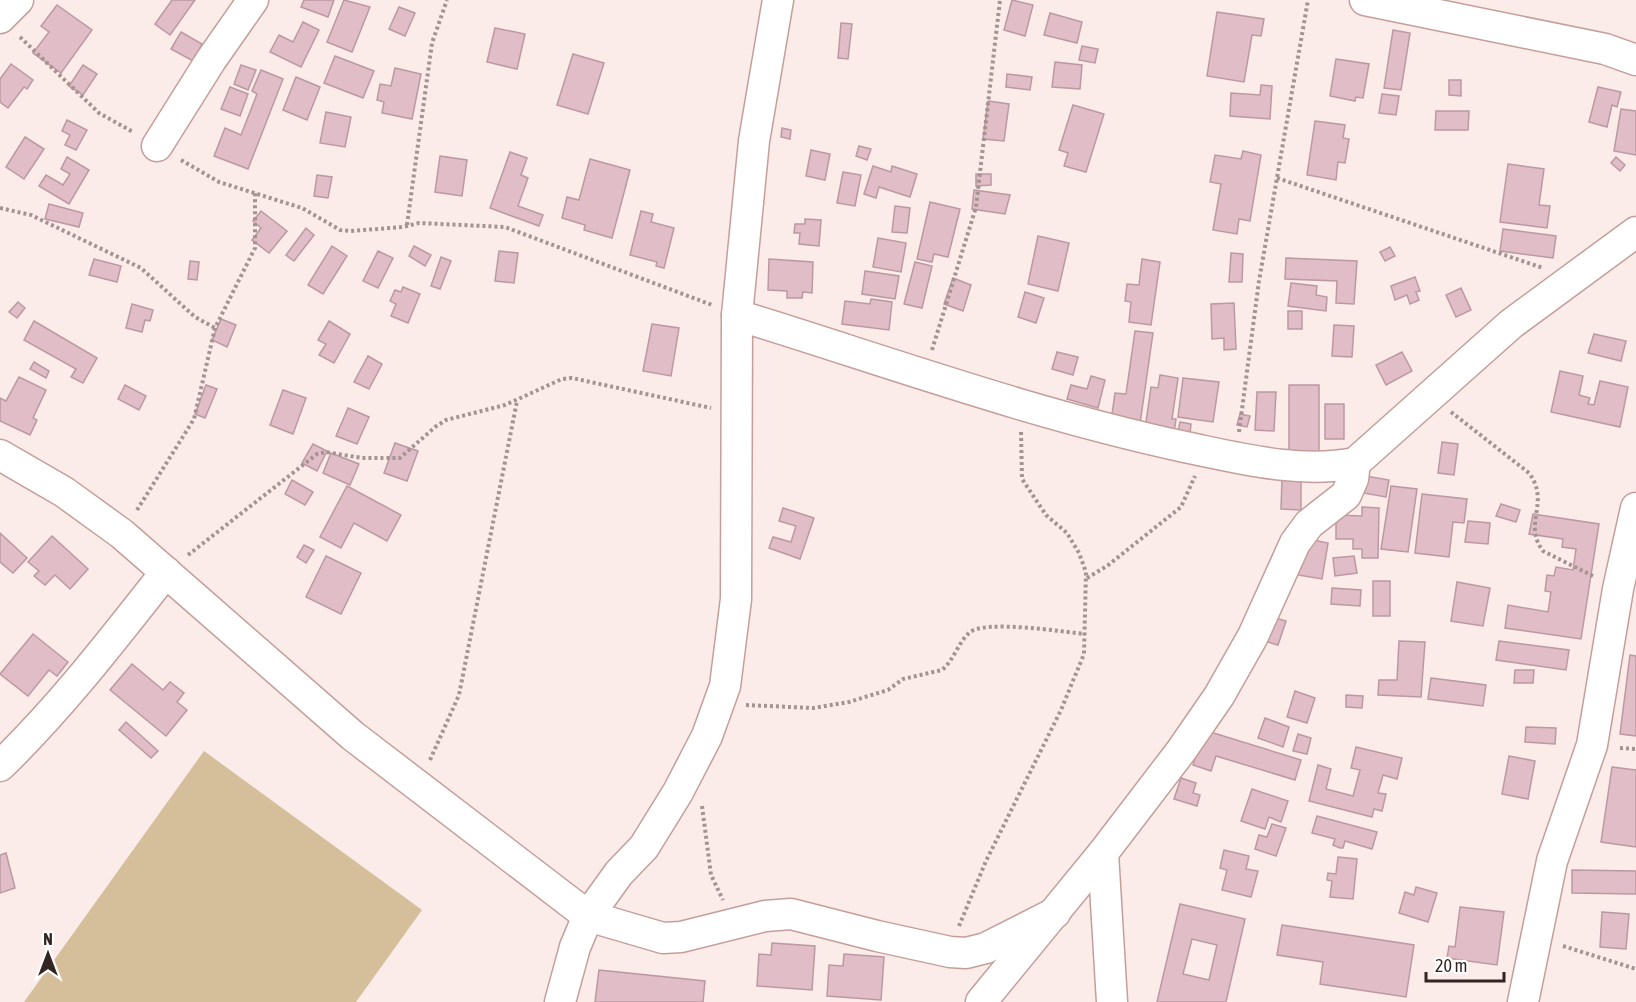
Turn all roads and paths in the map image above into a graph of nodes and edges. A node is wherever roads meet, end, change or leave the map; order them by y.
1 (18, 0) edge
2 (253, 0) edge
3 (447, 0) edge
4 (778, 0) edge
5 (1000, 0) edge
6 (1308, 0) edge
7 (1365, 0) edge
8 (0, 18) edge
9 (1636, 60) edge
10 (157, 146) junction
11 (1277, 178) junction
12 (255, 193) junction
13 (0, 208) edge
14 (407, 226) junction
15 (1636, 232) edge
16 (1562, 285) junction
17 (737, 315) junction
18 (215, 328) junction
19 (923, 376) junction
20 (1432, 396) junction
21 (516, 401) junction
22 (1022, 405) junction
23 (737, 414) junction
24 (1203, 451) junction
25 (0, 455) edge
26 (1236, 457) junction
27 (1355, 463) junction
28 (1636, 508) edge
29 (122, 534) junction
30 (166, 572) junction
31 (1087, 578) junction
32 (1618, 589) junction
33 (1085, 634) junction
34 (719, 704) junction
35 (0, 766) edge
36 (417, 785) junction
37 (702, 801) dead end
38 (1103, 853) junction
39 (1055, 913) junction
40 (588, 916) junction
41 (735, 922) junction
42 (1536, 938) junction
43 (950, 952) junction
44 (1636, 969) edge
45 (560, 1002) edge
46 (981, 1002) edge
47 (1112, 1002) edge
48 (1523, 1002) edge

1 - 8 street
2 - 10 street
3 - 14 path
4 - 17 street
5 - 19 path
6 - 11 path
7 - 9 street
8 - 10 path
10 - 12 path
11 - 16 path
11 - 26 path
12 - 14 path
12 - 18 path
13 - 18 path
14 - 17 path
15 - 16 street
16 - 20 street
17 - 19 street
17 - 23 street
18 - 29 path
19 - 22 street
20 - 27 street
20 - 32 path
21 - 23 path
21 - 30 path
21 - 36 path
22 - 24 street
22 - 31 path
23 - 34 street
24 - 26 street
24 - 31 path
25 - 29 street
26 - 27 street
27 - 38 street
28 - 32 street
29 - 30 street
30 - 35 street
30 - 36 street
31 - 33 path
32 - 42 street
33 - 34 path
33 - 43 path
34 - 40 street
36 - 40 street
37 - 41 path
38 - 39 street
38 - 47 street
39 - 43 street
39 - 46 street
40 - 41 street
40 - 45 street
41 - 43 street
42 - 44 path
42 - 48 street

